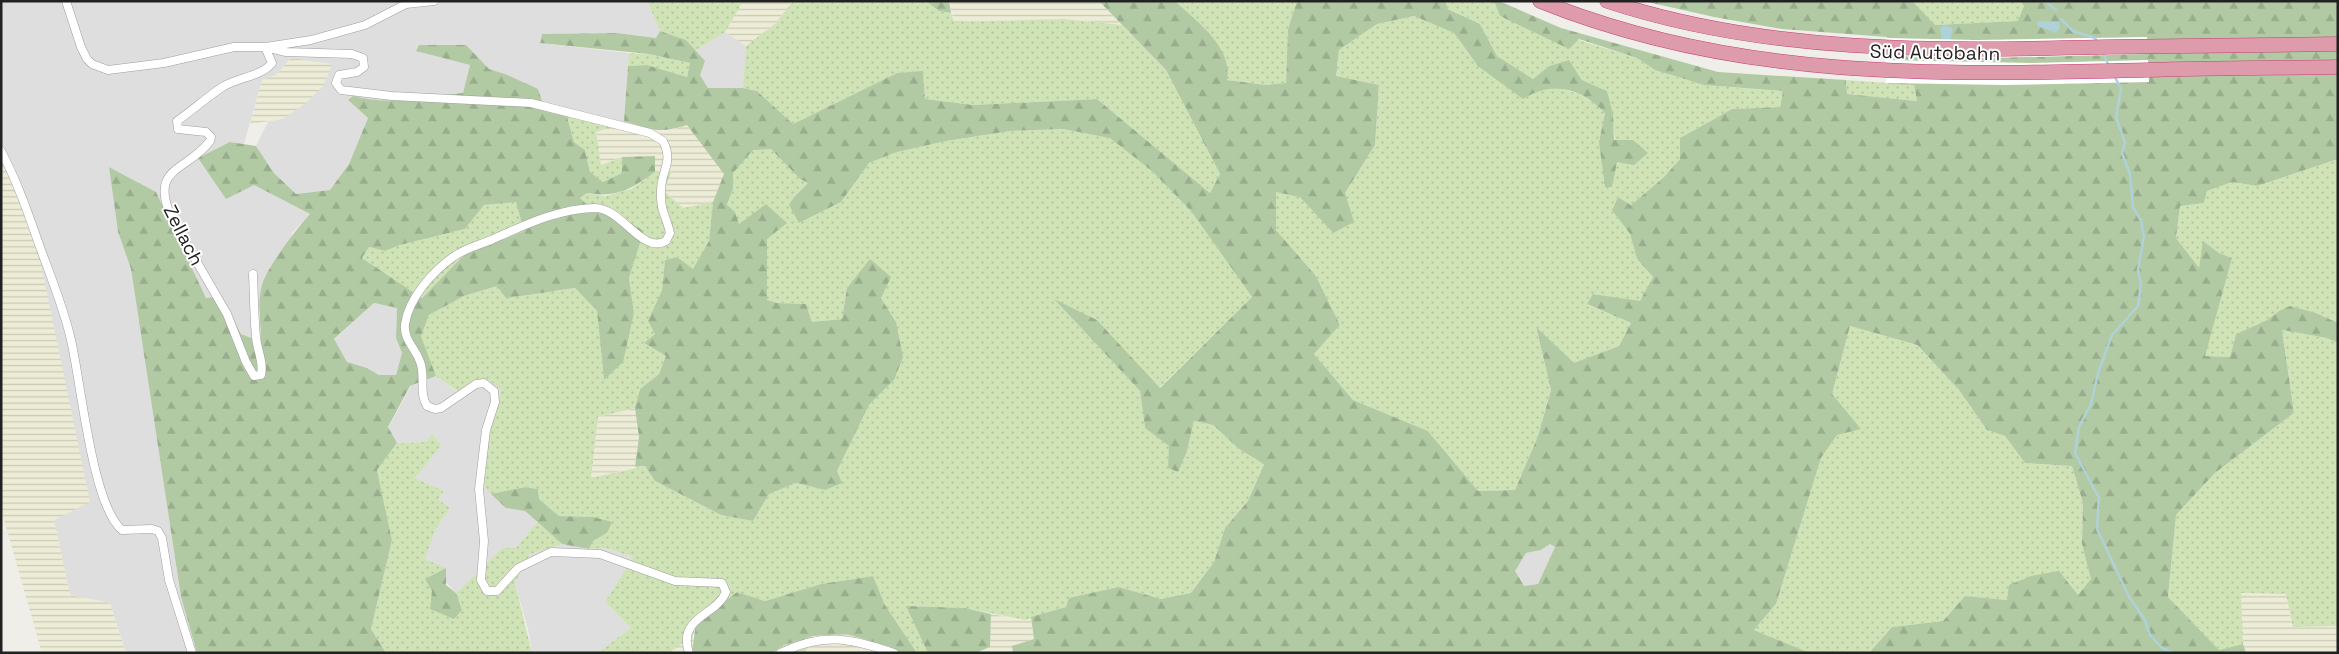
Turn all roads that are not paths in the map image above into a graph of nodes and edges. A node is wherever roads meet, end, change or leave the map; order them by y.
1 (66, 1) edge
2 (434, 1) edge
3 (1540, 1) edge
4 (1608, 1) edge
5 (2338, 44) edge
6 (265, 47) junction
7 (2338, 67) edge
8 (1, 151) edge
9 (254, 274) dead end
10 (192, 653) edge
11 (689, 653) edge
12 (780, 653) edge
13 (894, 653) edge

1 - 6 street
2 - 6 street
3 - 7 highway, Süd Autobahn
4 - 5 highway, Süd Autobahn
6 - 9 street, Zellach
6 - 11 street
8 - 10 street
12 - 13 street

